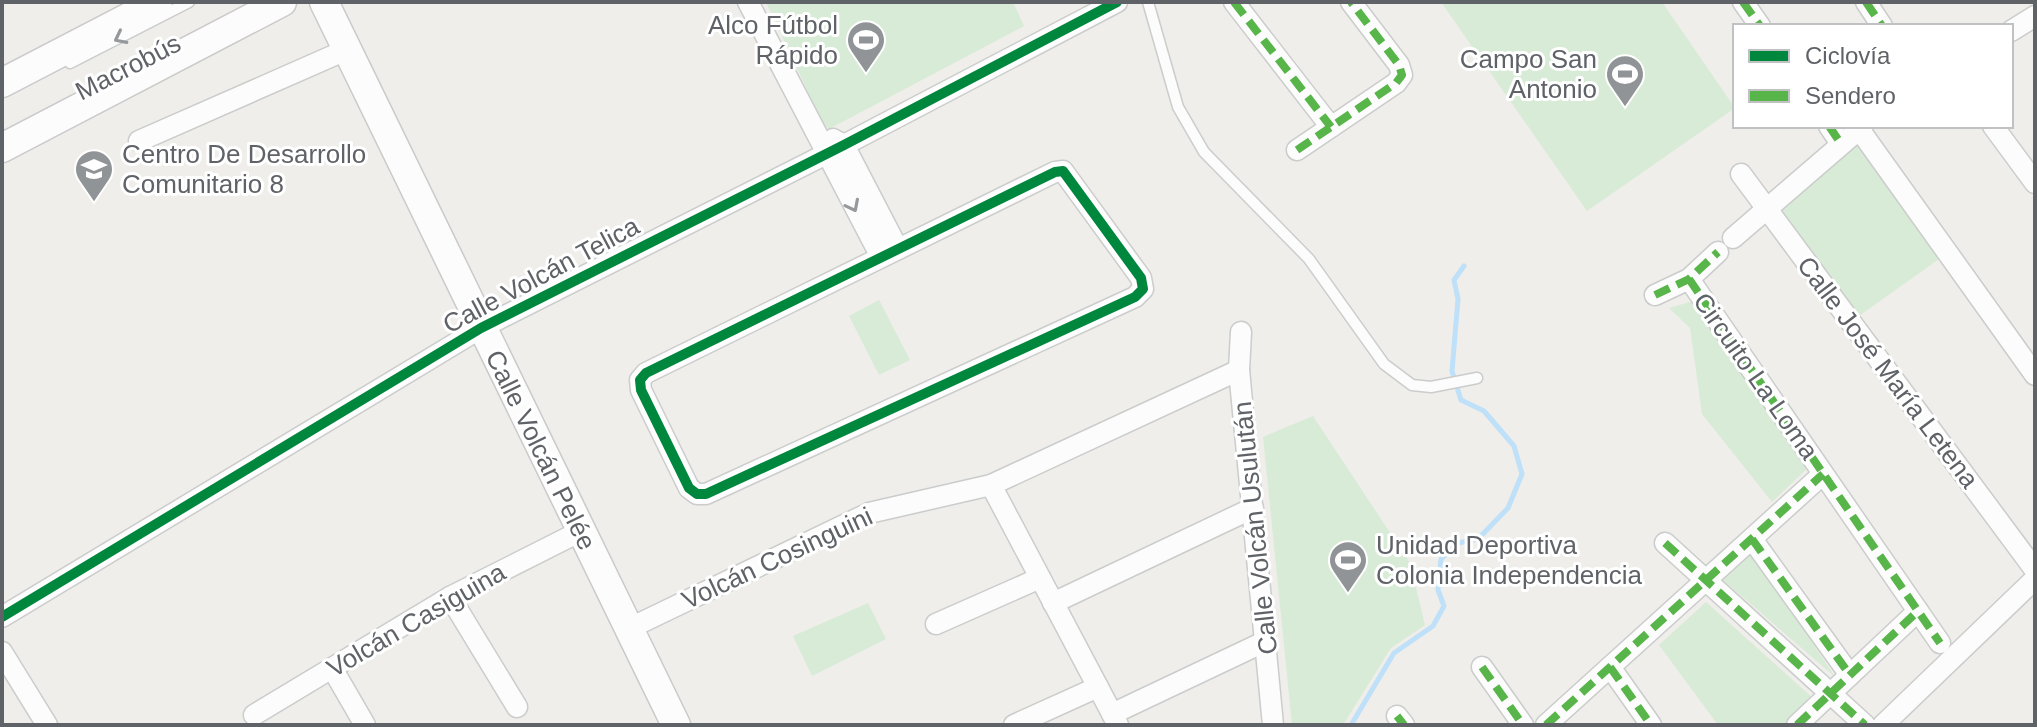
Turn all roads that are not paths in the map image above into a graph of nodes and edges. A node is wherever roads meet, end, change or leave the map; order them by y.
1 (189, 2) edge
2 (282, 2) edge
3 (324, 2) edge
4 (748, 2) edge
5 (1117, 2) edge
6 (1148, 2) edge
7 (1234, 2) edge
8 (1351, 2) edge
9 (1743, 2) edge
10 (1866, 2) edge
11 (155, 3) edge
12 (2035, 16) edge
13 (1759, 24) edge
14 (1881, 24) edge
15 (2013, 30) edge
16 (346, 50) junction
17 (56, 71) dead end
18 (2, 83) edge
19 (1331, 127) junction
20 (1830, 128) edge
21 (1860, 128) edge
22 (1862, 128) edge
23 (1994, 128) edge
24 (139, 141) dead end
25 (1841, 144) junction
26 (2, 148) edge
27 (835, 150) junction
28 (1297, 150) dead end
29 (1741, 174) dead end
30 (2035, 183) edge
31 (1767, 209) junction
32 (889, 253) junction
33 (1689, 279) junction
34 (1655, 295) dead end
35 (481, 328) junction
36 (1241, 332) dead end
37 (1239, 370) junction
38 (2035, 375) edge
39 (1477, 378) dead end
40 (1823, 474) junction
41 (991, 485) junction
42 (1253, 508) junction
43 (581, 531) junction
44 (1752, 539) junction
45 (1665, 543) dead end
46 (2035, 570) edge
47 (1040, 578) junction
48 (2035, 579) edge
49 (1705, 581) junction
50 (450, 597) junction
51 (1053, 603) junction
52 (1918, 611) junction
53 (2, 617) edge
54 (936, 624) dead end
55 (628, 629) junction
56 (1266, 641) junction
57 (1940, 643) dead end
58 (2, 652) edge
59 (1482, 667) dead end
60 (1610, 667) junction
61 (332, 668) junction
62 (1850, 675) junction
63 (1098, 687) junction
64 (1830, 694) junction
65 (517, 707) dead end
66 (254, 715) dead end
67 (1115, 719) edge
68 (47, 725) edge
69 (365, 725) edge
70 (676, 725) edge
71 (1014, 725) edge
72 (1273, 725) edge
73 (1523, 725) edge
74 (1546, 725) edge
75 (1651, 725) edge
76 (1797, 725) edge
77 (1865, 725) edge
78 (1883, 725) edge

1 -> 17 lane, Macrobús
2 - 26 street
3 - 16 street, Calle Volcán Pelée
4 - 27 street
5 - 27 street, Calle Volcán Telica
6 - 39 lane
7 - 19 street
8 - 19 street
9 - 13 street
10 - 14 street
11 - 18 street
12 - 15 street
16 - 24 street
16 - 35 street, Calle Volcán Pelée
19 - 28 street
20 - 25 street
21 - 25 street
22 - 38 street
23 - 30 street
25 - 31 street
27 - 32 street
27 - 35 street, Calle Volcán Telica
29 - 31 street, Calle José María Letena
31 - 33 street
31 - 46 street, Calle José María Letena
32 - 32 street
33 - 34 street
33 - 40 street, Circuito La Loma
35 - 43 street, Calle Volcán Pelée
35 - 53 street, Calle Volcán Telica
36 - 37 street, Calle Volcán Usulután
37 - 41 street, Volcán Cosinguini
37 - 42 street, Calle Volcán Usulután
40 - 44 street, Circuito La Loma
40 - 52 street, Circuito La Loma
41 - 47 street
41 - 55 street, Volcán Cosinguini
42 - 51 street
42 - 56 street, Calle Volcán Usulután
43 - 50 street, Volcán Casiguina
43 - 55 street, Calle Volcán Pelée
44 - 49 street, Circuito La Loma
44 - 62 street
45 - 49 street
47 - 51 street
47 - 54 street
48 - 78 street
49 - 60 street, Circuito La Loma
49 - 64 street
50 - 61 street, Volcán Casiguina
50 - 65 street
51 - 63 street
52 - 57 street, Circuito La Loma
52 - 62 street
55 - 70 street, Calle Volcán Pelée
56 - 67 street
56 - 72 street, Calle Volcán Usulután
58 - 68 street
59 - 73 street
60 - 74 street, Circuito La Loma
60 - 75 street
61 - 66 street, Volcán Casiguina
61 - 69 street
62 - 64 street
63 - 67 street
63 - 71 street
64 - 76 street
64 - 77 street

